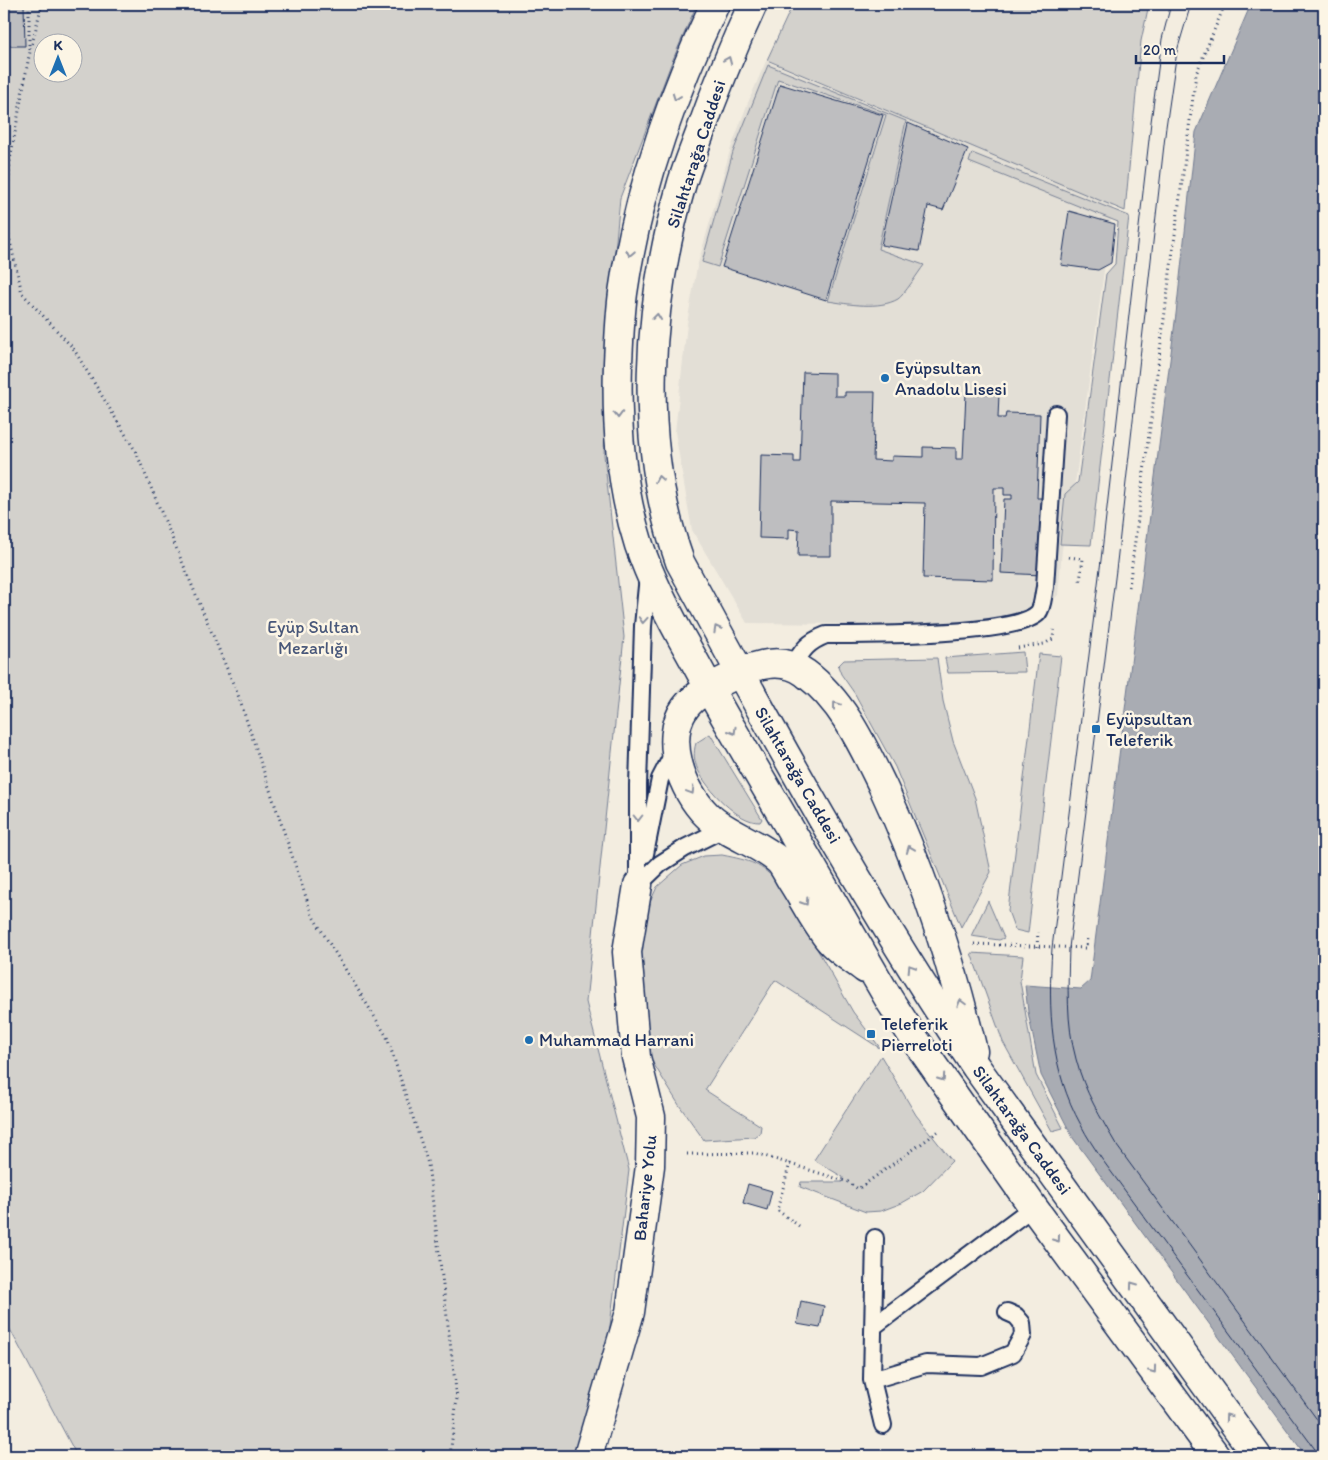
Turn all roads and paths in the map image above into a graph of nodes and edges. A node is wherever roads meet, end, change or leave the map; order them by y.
1 (29, 4) edge
2 (42, 4) edge
3 (715, 4) edge
4 (754, 4) edge
5 (1225, 4) edge
6 (29, 56) junction
7 (1056, 414) dead end
8 (1083, 559) dead end
9 (649, 572) junction
10 (1080, 581) dead end
11 (1129, 587) dead end
12 (793, 666) junction
13 (740, 672) junction
14 (708, 689) junction
15 (675, 750) junction
16 (725, 828) junction
17 (638, 885) junction
18 (1038, 932) dead end
19 (1086, 938) dead end
20 (945, 948) junction
21 (1037, 948) junction
22 (878, 979) junction
23 (976, 1067) junction
24 (939, 1131) dead end
25 (687, 1154) dead end
26 (790, 1163) junction
27 (1033, 1207) junction
28 (800, 1226) dead end
29 (875, 1238) dead end
30 (1007, 1312) dead end
31 (874, 1326) junction
32 (872, 1380) junction
33 (884, 1425) dead end
34 (450, 1456) edge
35 (588, 1456) edge
36 (1216, 1456) edge
37 (1257, 1456) edge

1 - 6 path
2 - 6 path
3 -> 9 main road, Silahtarağa Caddesi
13 -> 4 main road, Silahtarağa Caddesi
5 - 11 path
6 - 34 path
7 - 12 lane
8 - 10 path
9 - 14 main road, Silahtarağa Caddesi
9 -> 17 lane
12 - 13 main road
20 -> 12 main road
13 - 14 main road
23 -> 13 main road, Silahtarağa Caddesi
14 - 15 main road
14 -> 22 main road, Silahtarağa Caddesi
15 -> 16 main road
15 - 17 lane
16 - 17 lane
16 -> 22 main road
17 - 35 main road, Bahariye Yolu
18 - 21 path
19 - 21 path
20 - 21 path
23 -> 20 main road
22 -> 27 main road, Silahtarağa Caddesi
37 -> 23 main road, Silahtarağa Caddesi
24 - 26 path
25 - 26 path
26 - 28 path
27 - 31 lane
27 -> 36 main road, Silahtarağa Caddesi
29 - 31 lane
30 - 32 lane
31 - 32 lane
32 - 33 lane

